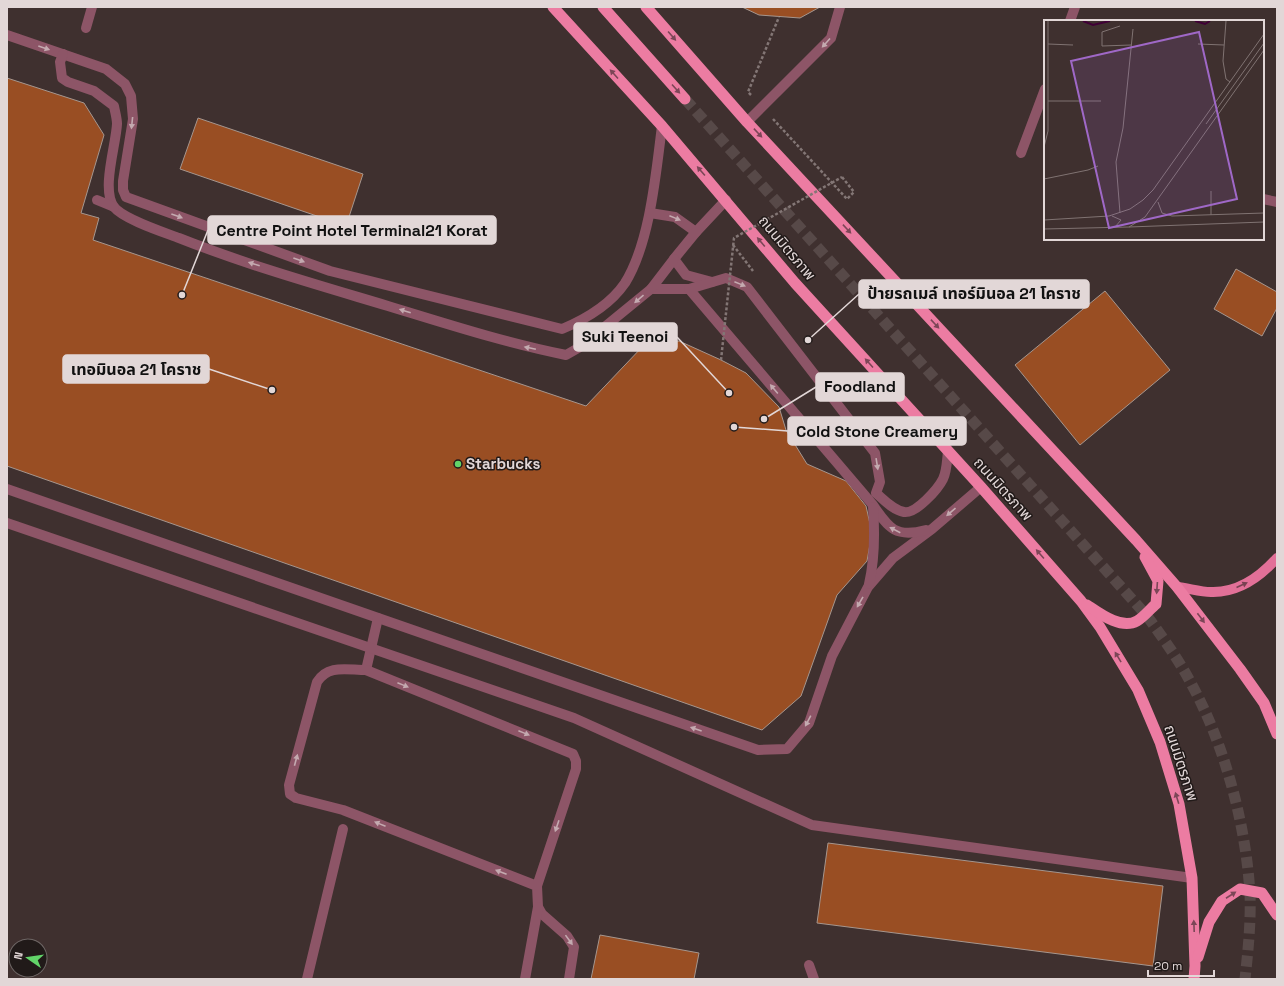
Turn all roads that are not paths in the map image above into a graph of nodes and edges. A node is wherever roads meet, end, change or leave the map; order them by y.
1 (92, 7) edge
2 (553, 7) edge
3 (604, 7) edge
4 (646, 7) edge
5 (840, 7) edge
6 (1076, 7) edge
7 (1070, 20) edge
8 (86, 28) dead end
9 (7, 35) edge
10 (63, 54) junction
11 (1044, 92) edge
12 (685, 99) tunnel mouth
13 (748, 122) junction
14 (662, 126) junction
15 (1021, 153) dead end
16 (1264, 199) edge
17 (97, 200) dead end
18 (726, 200) junction
19 (1277, 202) edge
20 (114, 206) junction
21 (650, 213) junction
22 (696, 232) junction
23 (674, 259) junction
24 (712, 282) junction
25 (651, 289) junction
26 (689, 289) junction
27 (948, 451) junction
28 (981, 487) junction
29 (7, 489) edge
30 (876, 493) junction
31 (873, 505) junction
32 (7, 523) edge
33 (932, 529) junction
34 (1136, 540) junction
35 (1277, 558) edge
36 (1177, 587) junction
37 (868, 588) junction
38 (1081, 601) junction
39 (378, 618) junction
40 (371, 649) junction
41 (366, 670) junction
42 (1277, 734) edge
43 (343, 829) dead end
44 (1192, 878) junction
45 (537, 886) junction
46 (538, 907) junction
47 (1277, 914) edge
48 (809, 965) dead end
49 (1195, 966) junction
50 (307, 979) edge
51 (525, 979) edge
52 (569, 979) edge
53 (814, 979) edge
54 (1194, 979) edge

1 - 8 street
14 -> 2 highway, ถนนมิตรภาพ
3 -> 12 highway
4 -> 13 highway
5 -> 13 street
6 - 7 street
9 -> 10 street
10 - 20 street
10 -> 21 street
11 - 15 street
13 -> 34 highway
18 -> 14 highway, ถนนมิตรภาพ
14 - 21 street
16 - 19 street
17 - 20 street
18 - 22 street
27 -> 18 highway, ถนนมิตรภาพ
25 -> 20 street
21 -> 22 street
22 - 23 street
23 - 24 street
23 - 25 street
24 - 26 street
24 -> 30 street
25 - 26 street
31 -> 26 street
27 - 28 highway, ถนนมิตรภาพ
27 - 30 street
28 -> 33 street
38 -> 28 highway, ถนนมิตรภาพ
29 - 39 street
30 - 31 street
33 -> 31 street
31 - 37 street
32 - 40 street
33 - 37 street
34 - 36 highway
34 -> 38 highway
36 -> 35 main road
36 -> 42 highway
37 -> 39 street
44 -> 38 highway, ถนนมิตรภาพ
39 - 40 street
40 - 41 street
40 - 44 street
41 -> 45 street
45 -> 41 street
43 - 50 street
49 -> 44 highway, ถนนมิตรภาพ
45 - 46 street
46 - 51 street
46 -> 52 street
49 -> 47 highway
48 - 53 street
49 - 54 highway, ถนนมิตรภาพ

